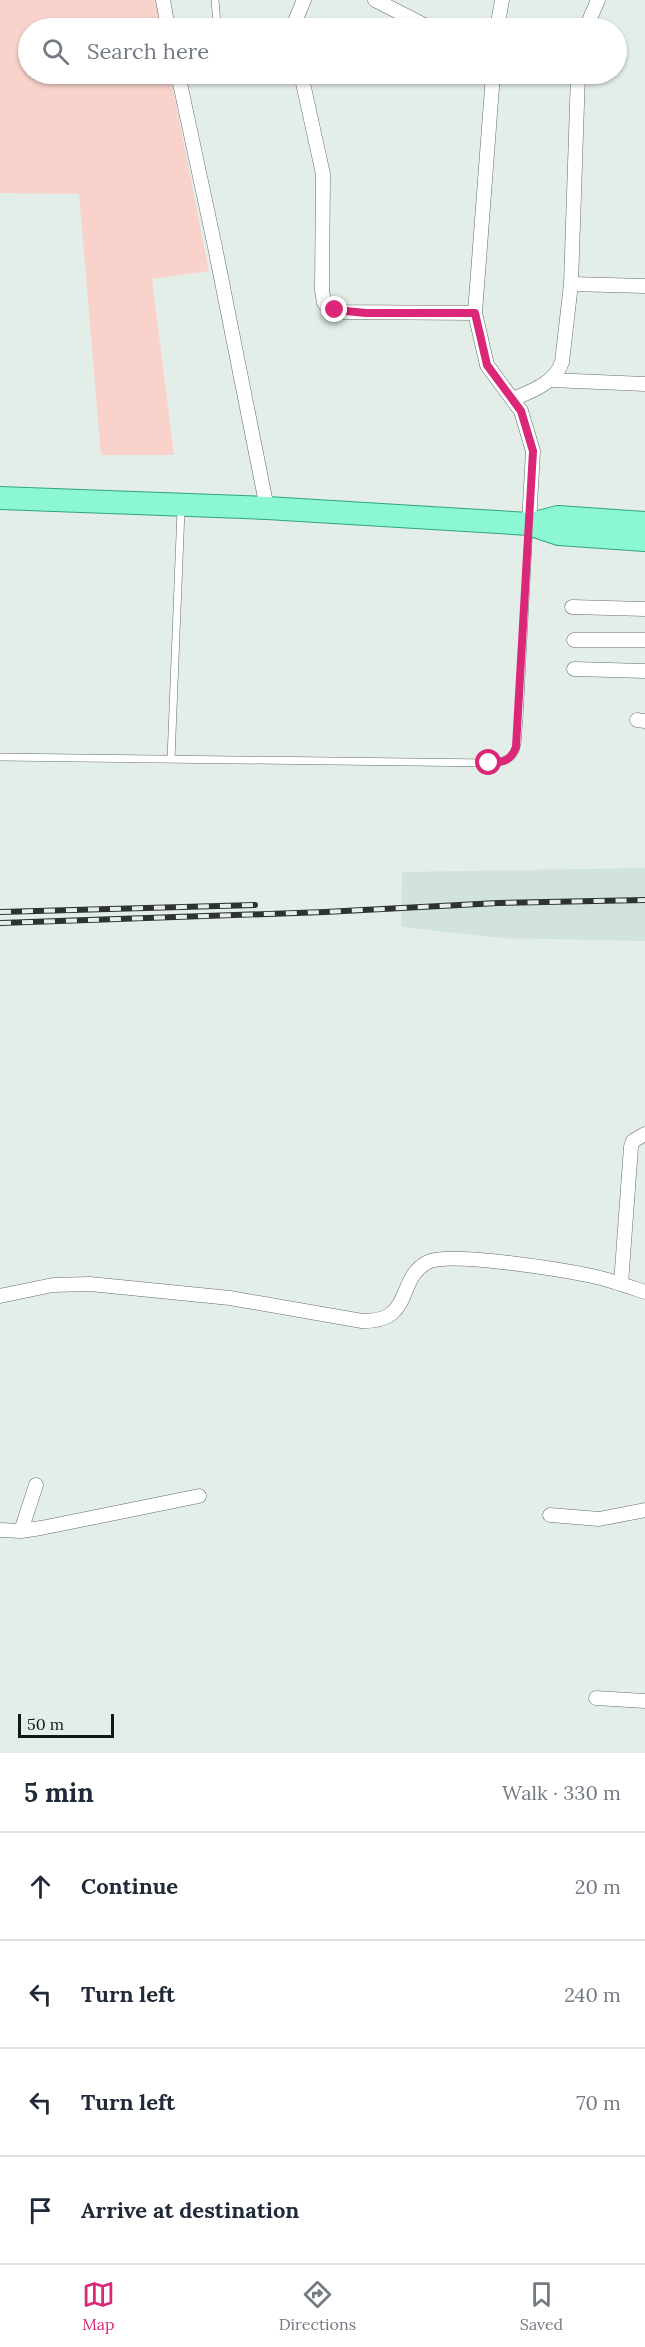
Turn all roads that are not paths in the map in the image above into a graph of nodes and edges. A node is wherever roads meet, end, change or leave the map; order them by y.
1 (163, 0) edge
2 (215, 0) edge
3 (304, 0) edge
4 (375, 0) edge
5 (502, 0) edge
6 (598, 0) edge
7 (166, 18) edge
8 (216, 18) edge
9 (296, 18) edge
10 (410, 18) edge
11 (499, 18) edge
12 (590, 18) edge
13 (180, 84) edge
14 (303, 84) edge
15 (492, 84) edge
16 (578, 84) edge
17 (571, 284) junction
18 (645, 286) edge
19 (475, 313) junction
20 (551, 380) junction
21 (645, 384) edge
22 (513, 399) junction
23 (0, 498) edge
24 (181, 505) junction
25 (267, 508) junction
26 (645, 522) edge
27 (529, 524) junction
28 (645, 540) edge
29 (572, 607) dead end
30 (645, 609) edge
31 (574, 640) dead end
32 (645, 640) edge
33 (574, 669) dead end
34 (645, 671) edge
35 (0, 757) edge
36 (171, 759) junction
37 (645, 1134) edge
38 (621, 1284) junction
39 (645, 1292) edge
40 (0, 1296) edge
41 (36, 1485) dead end
42 (199, 1496) dead end
43 (645, 1509) edge
44 (550, 1515) dead end
45 (0, 1530) edge
46 (21, 1531) junction
47 (596, 1698) dead end
48 (645, 1701) edge

1 - 7 street
2 - 8 lane
3 - 9 street
4 - 10 street
5 - 11 street
6 - 12 street
13 - 25 street
14 - 19 street
15 - 19 street
16 - 17 street
17 - 18 street
17 - 20 street
19 - 22 street
20 - 21 street
20 - 22 street
22 - 27 street
23 - 24 main road
24 - 25 main road
24 - 36 lane
25 - 27 main road
26 - 27 main road
27 - 28 main road
27 - 36 lane
29 - 30 street
31 - 32 street
33 - 34 street
35 - 36 lane
37 - 38 street
38 - 39 street
38 - 40 street
41 - 46 street
42 - 46 street
43 - 44 street
45 - 46 street
47 - 48 street

